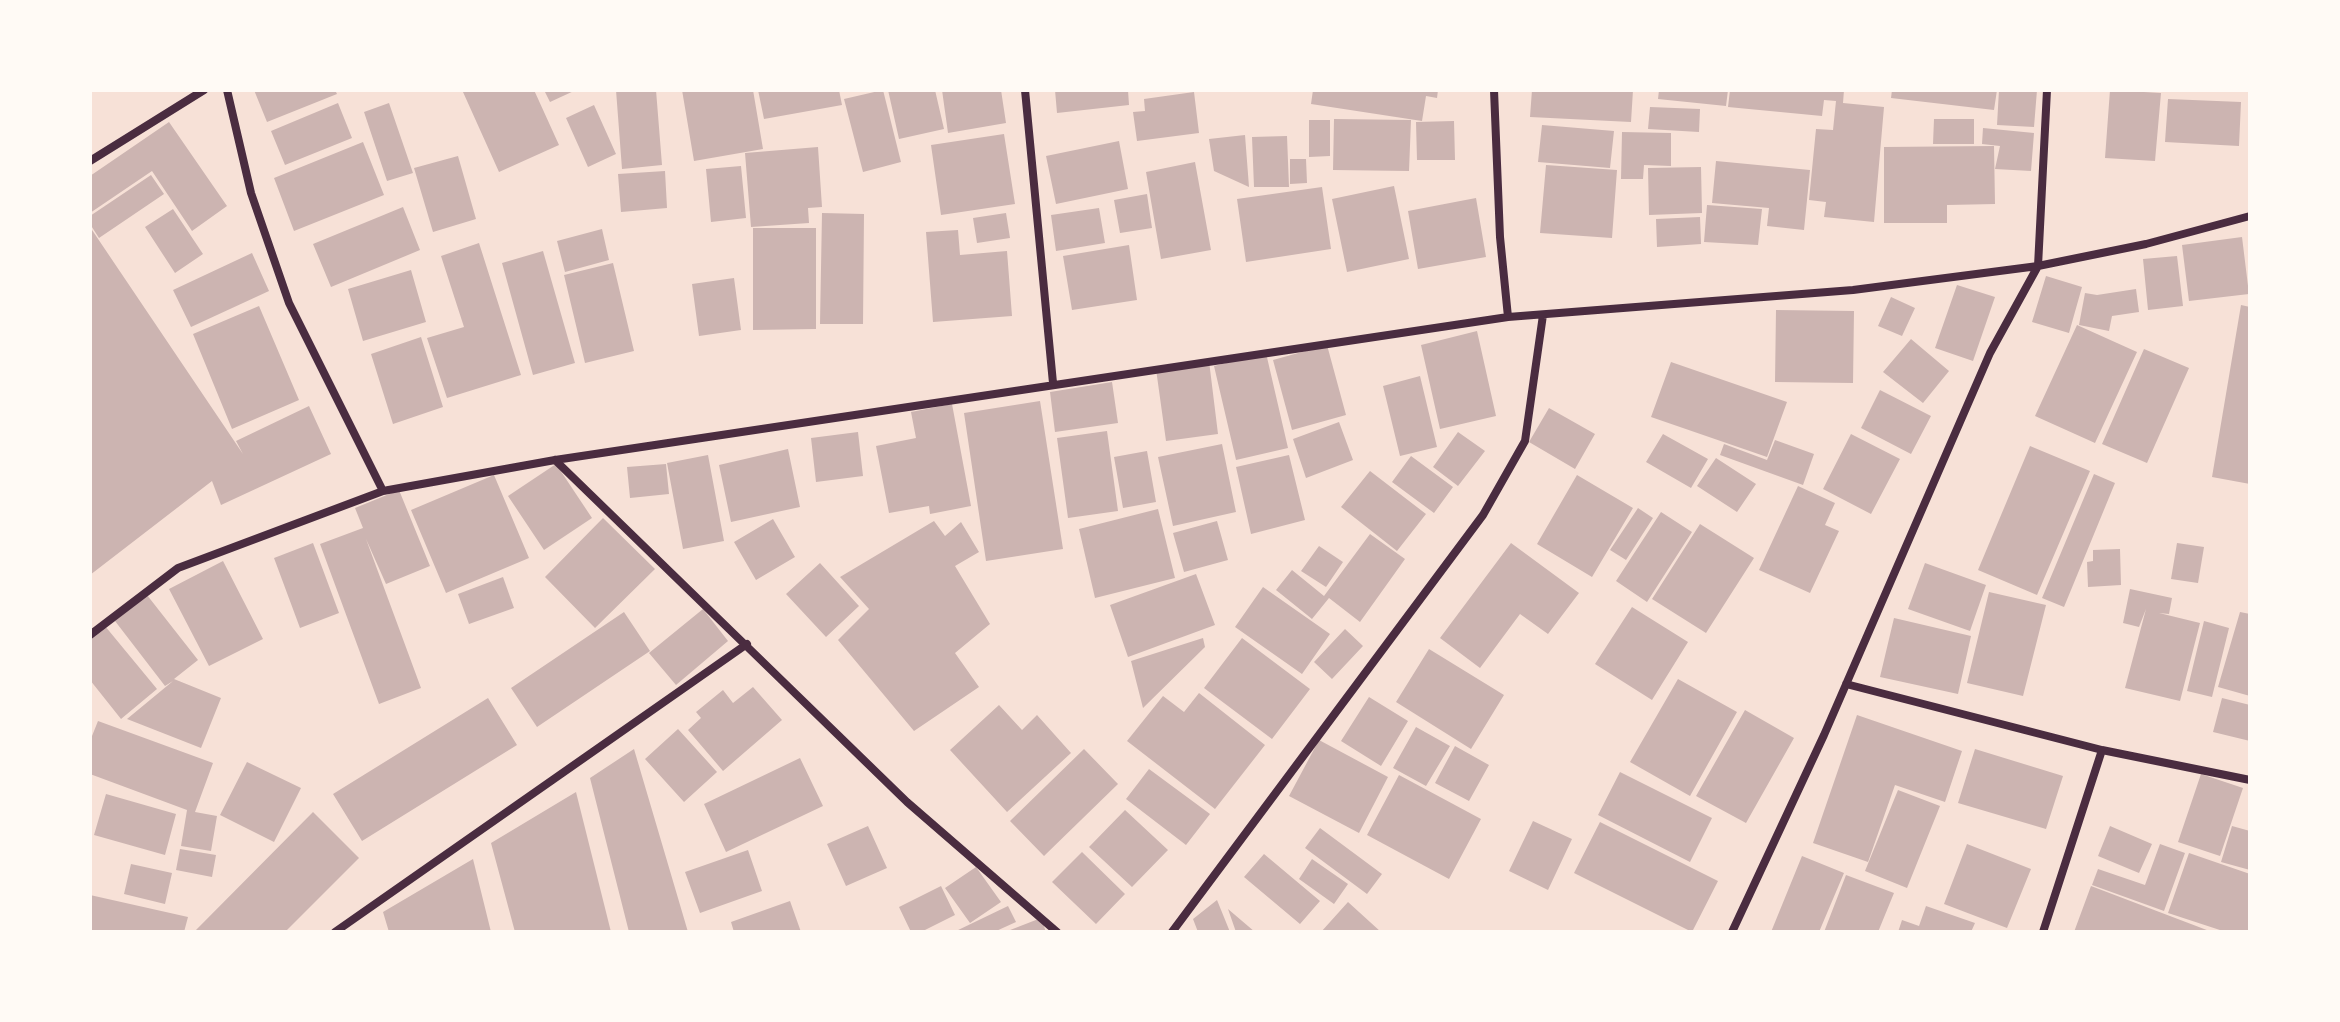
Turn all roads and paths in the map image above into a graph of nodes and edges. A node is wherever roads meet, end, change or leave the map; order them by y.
1 (204, 90) edge
2 (227, 90) edge
3 (1025, 90) edge
4 (1494, 90) edge
5 (2047, 90) edge
6 (90, 161) edge
7 (2250, 216) edge
8 (2038, 266) junction
9 (1543, 315) junction
10 (1508, 317) junction
11 (1053, 383) junction
12 (555, 460) junction
13 (383, 491) junction
14 (90, 635) edge
15 (747, 644) junction
16 (1846, 684) junction
17 (2102, 750) junction
18 (2250, 780) edge
19 (335, 932) edge
20 (1057, 932) edge
21 (1172, 932) edge
22 (1732, 932) edge
23 (2043, 932) edge

1 - 6 street
2 - 13 street
3 - 11 street
4 - 10 street
5 - 8 street
7 - 8 street
8 - 9 street
8 - 16 street
9 - 10 street
9 - 21 street
10 - 11 street
11 - 12 street
12 - 13 street
12 - 15 street
13 - 14 street
15 - 19 street
15 - 20 street
16 - 17 street
16 - 22 street
17 - 18 street
17 - 23 street

